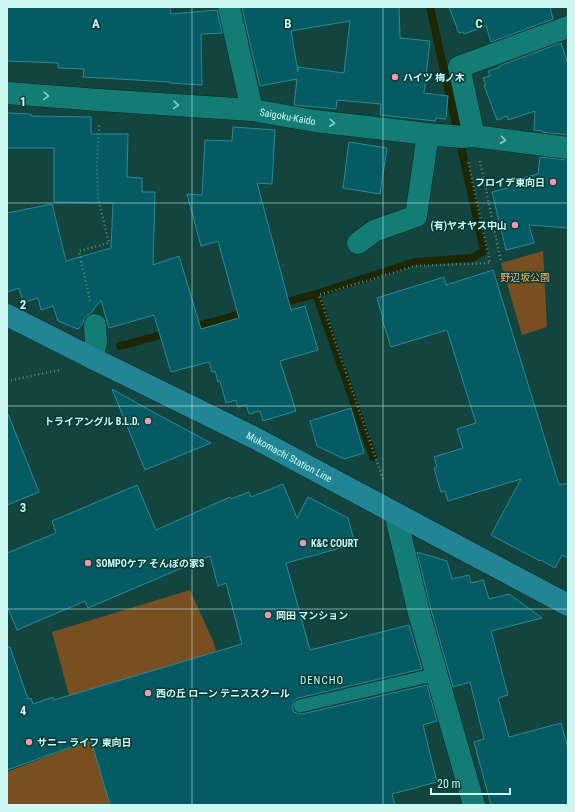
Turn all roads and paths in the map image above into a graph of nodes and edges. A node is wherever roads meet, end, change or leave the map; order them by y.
1 (229, 7) edge
2 (568, 27) edge
3 (7, 93) edge
4 (100, 100) junction
5 (252, 110) junction
6 (428, 134) junction
7 (468, 137) junction
8 (568, 148) edge
9 (358, 243) dead end
10 (501, 262) dead end
11 (7, 315) edge
12 (95, 325) joint
13 (92, 358) junction
14 (7, 381) edge
15 (394, 513) junction
16 (568, 605) edge
17 (437, 674) junction
18 (300, 706) dead end
19 (474, 805) edge

1 - 5 street
2 - 7 street
3 -> 4 street, Saigoku-Kaido
4 -> 5 street, Saigoku-Kaido
4 - 12 path
5 -> 6 street, Saigoku-Kaido
6 - 7 street, Saigoku-Kaido
6 - 9 street
7 -> 8 street, Saigoku-Kaido
7 - 10 path
7 - 15 path
11 - 13 main road, Mukomachi Station Line
12 - 13 street
13 - 14 path
13 - 15 main road, Mukomachi Station Line
15 - 16 main road, Mukomachi Station Line
15 - 17 street
17 - 18 lane
17 - 19 street

